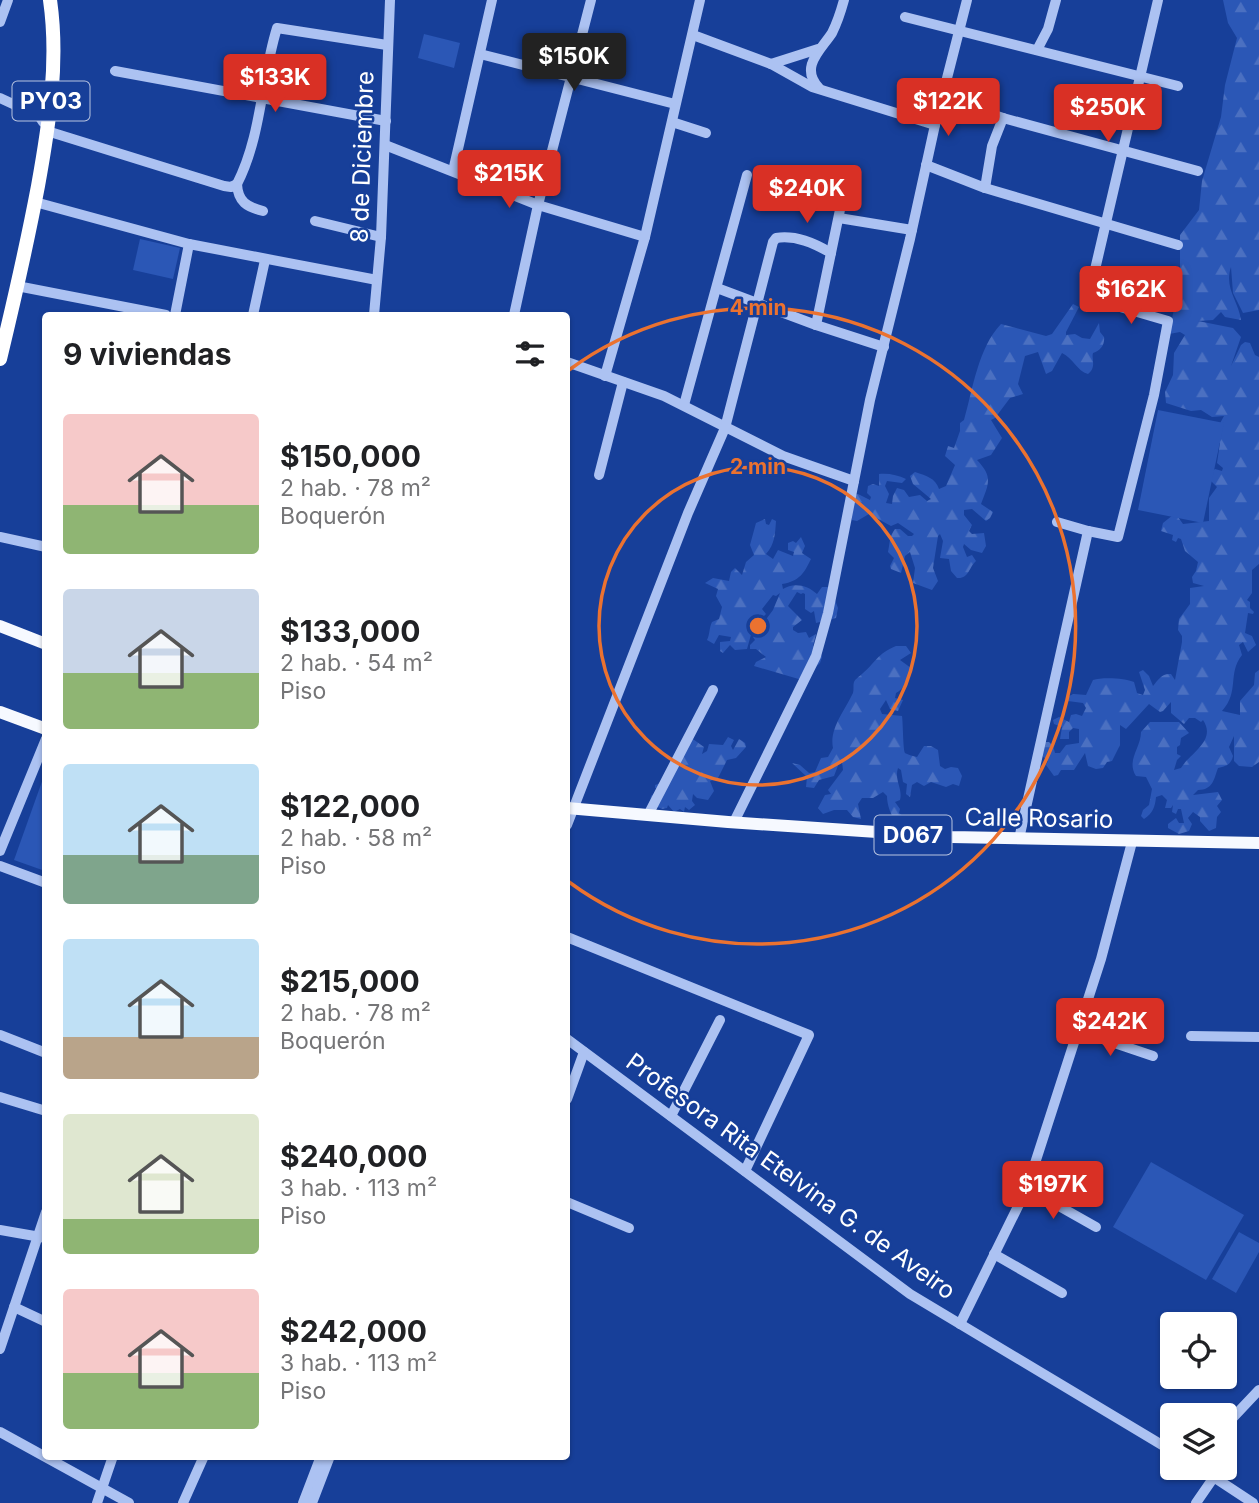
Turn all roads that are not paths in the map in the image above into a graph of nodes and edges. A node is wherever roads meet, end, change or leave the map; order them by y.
1 (8, 0) edge
2 (50, 0) edge
3 (390, 0) edge
4 (492, 0) edge
5 (592, 0) edge
6 (700, 0) edge
7 (844, 0) edge
8 (967, 0) edge
9 (1056, 0) edge
10 (1158, 0) edge
11 (905, 17) dead end
12 (0, 22) edge
13 (959, 31) junction
14 (693, 35) junction
15 (387, 45) junction
16 (818, 49) junction
17 (1037, 50) junction
18 (480, 54) junction
19 (771, 64) junction
20 (115, 71) dead end
21 (570, 76) junction
22 (1141, 76) junction
23 (1178, 86) dead end
24 (819, 88) junction
25 (264, 96) junction
26 (942, 97) junction
27 (0, 98) edge
28 (676, 104) junction
29 (0, 105) edge
30 (1003, 118) junction
31 (386, 121) junction
32 (672, 122) junction
33 (45, 123) junction
34 (935, 125) junction
35 (706, 133) dead end
36 (385, 145) junction
37 (1122, 149) junction
38 (926, 165) junction
39 (453, 171) junction
40 (1198, 171) dead end
41 (747, 175) dead end
42 (847, 176) dead end
43 (237, 184) junction
44 (985, 188) junction
45 (35, 202) junction
46 (538, 205) junction
47 (263, 211) dead end
48 (839, 218) junction
49 (315, 222) dead end
50 (1105, 222) junction
51 (912, 230) junction
52 (381, 237) junction
53 (645, 237) junction
54 (189, 244) junction
55 (1178, 245) dead end
56 (831, 253) junction
57 (265, 260) junction
58 (377, 280) junction
59 (17, 286) junction
60 (717, 288) junction
61 (756, 303) junction
62 (109, 310) edge
63 (132, 312) edge
64 (176, 312) edge
65 (254, 312) edge
66 (374, 312) edge
67 (515, 312) edge
68 (816, 325) junction
69 (884, 347) junction
70 (0, 359) edge
71 (570, 363) edge
72 (606, 376) junction
73 (623, 382) junction
74 (684, 405) junction
75 (725, 428) junction
76 (598, 475) dead end
77 (855, 481) junction
78 (1057, 522) dead end
79 (1088, 531) junction
80 (0, 537) edge
81 (42, 546) edge
82 (0, 626) edge
83 (42, 642) edge
84 (713, 690) dead end
85 (0, 712) edge
86 (42, 728) edge
87 (42, 749) edge
88 (570, 808) edge
89 (648, 815) junction
90 (734, 822) junction
91 (1019, 839) junction
92 (1132, 842) junction
93 (1259, 843) edge
94 (0, 851) edge
95 (0, 866) edge
96 (42, 882) edge
97 (570, 938) edge
98 (720, 1020) dead end
99 (1076, 1031) junction
100 (0, 1035) edge
101 (1191, 1037) dead end
102 (1259, 1037) edge
103 (570, 1041) edge
104 (42, 1051) edge
105 (584, 1052) junction
106 (1153, 1056) dead end
107 (570, 1091) edge
108 (0, 1097) edge
109 (42, 1110) edge
110 (671, 1116) junction
111 (745, 1171) junction
112 (1027, 1188) junction
113 (570, 1203) edge
114 (1096, 1227) dead end
115 (629, 1228) dead end
116 (0, 1230) edge
117 (41, 1237) edge
118 (994, 1254) junction
119 (1062, 1293) dead end
120 (14, 1307) junction
121 (42, 1320) edge
122 (960, 1324) junction
123 (0, 1349) edge
124 (1259, 1391) edge
125 (1237, 1414) edge
126 (0, 1432) edge
127 (1160, 1444) edge
128 (42, 1455) edge
129 (50, 1460) edge
130 (112, 1460) edge
131 (202, 1460) edge
132 (325, 1460) edge
133 (326, 1460) edge
134 (1212, 1480) edge
135 (1218, 1480) edge
136 (102, 1489) junction
137 (97, 1503) edge
138 (129, 1503) edge
139 (183, 1503) edge
140 (303, 1503) edge
141 (312, 1503) edge
142 (1196, 1503) edge
143 (1253, 1503) edge

1 - 12 street
2 - 33 highway, PY03
3 - 15 street, 8 de Diciembre
4 - 18 street
5 - 21 street
6 - 14 street
7 - 16 street
8 - 13 street
9 - 17 street
10 - 22 street
11 - 13 street
13 - 17 street
13 - 26 street
14 - 19 street
14 - 28 street
15 - 25 street
15 - 31 street, 8 de Diciembre
16 - 19 street
16 - 24 street
17 - 22 street
18 - 21 street
18 - 39 street
19 - 24 street
20 - 25 street
21 - 28 street
21 - 46 street
22 - 23 street
22 - 37 street
24 - 34 street
25 - 31 street
25 - 43 street
26 - 30 street
26 - 34 street
27 - 33 street
28 - 32 street
29 - 33 street
30 - 37 street
30 - 44 street
31 - 36 street, 8 de Diciembre
32 - 35 street
32 - 53 street
33 - 43 street
33 - 45 highway, PY03
34 - 38 street
36 - 39 street
36 - 52 street, 8 de Diciembre
37 - 40 street
37 - 50 street
38 - 44 street
38 - 51 street
39 - 46 street
41 - 60 street
42 - 48 street
43 - 47 street
44 - 50 street
45 - 54 street
45 - 59 highway, PY03
46 - 53 street
46 - 67 street
48 - 51 street
48 - 56 street
49 - 52 street
50 - 55 street
50 - 79 street
51 - 69 street
52 - 58 street, 8 de Diciembre
53 - 72 street
54 - 57 street
54 - 64 street
56 - 61 street
56 - 68 street
57 - 58 street
57 - 65 street
58 - 66 street, 8 de Diciembre
59 - 62 street
59 - 70 highway, PY03
60 - 61 street
60 - 74 street
61 - 68 street
61 - 75 street
62 - 63 street
68 - 69 street
69 - 77 street
71 - 72 street
72 - 73 street
73 - 74 street
73 - 76 street
74 - 75 street
75 - 77 street
75 - 88 street
77 - 90 street
78 - 79 street
79 - 91 street
80 - 81 street
82 - 83 main road
84 - 89 street
85 - 86 main road
87 - 94 street
88 - 89 main road, Calle Rosario / D067
89 - 90 main road, Calle Rosario / D067
90 - 91 main road, Calle Rosario / D067
91 - 92 main road, Calle Rosario / D067
92 - 93 main road, Calle Rosario / D067
92 - 99 street
95 - 96 street
97 - 111 street
98 - 110 street
99 - 106 street
99 - 112 street
100 - 104 street
101 - 102 street
103 - 105 street, Profesora Rita Etelvina G. de Aveiro
105 - 107 street
105 - 110 street, Profesora Rita Etelvina G. de Aveiro
108 - 109 street
110 - 111 street, Profesora Rita Etelvina G. de Aveiro
111 - 122 street, Profesora Rita Etelvina G. de Aveiro
112 - 114 street
112 - 118 street
113 - 115 street
116 - 117 street
117 - 120 street
118 - 119 street
118 - 122 street
120 - 121 street
120 - 123 street
122 - 127 street, Profesora Rita Etelvina G. de Aveiro
124 - 125 street
126 - 128 street
129 - 136 street
130 - 136 street
131 - 139 street
132 - 140 street
133 - 141 street
134 - 142 street
135 - 143 street
136 - 137 street
136 - 138 street

